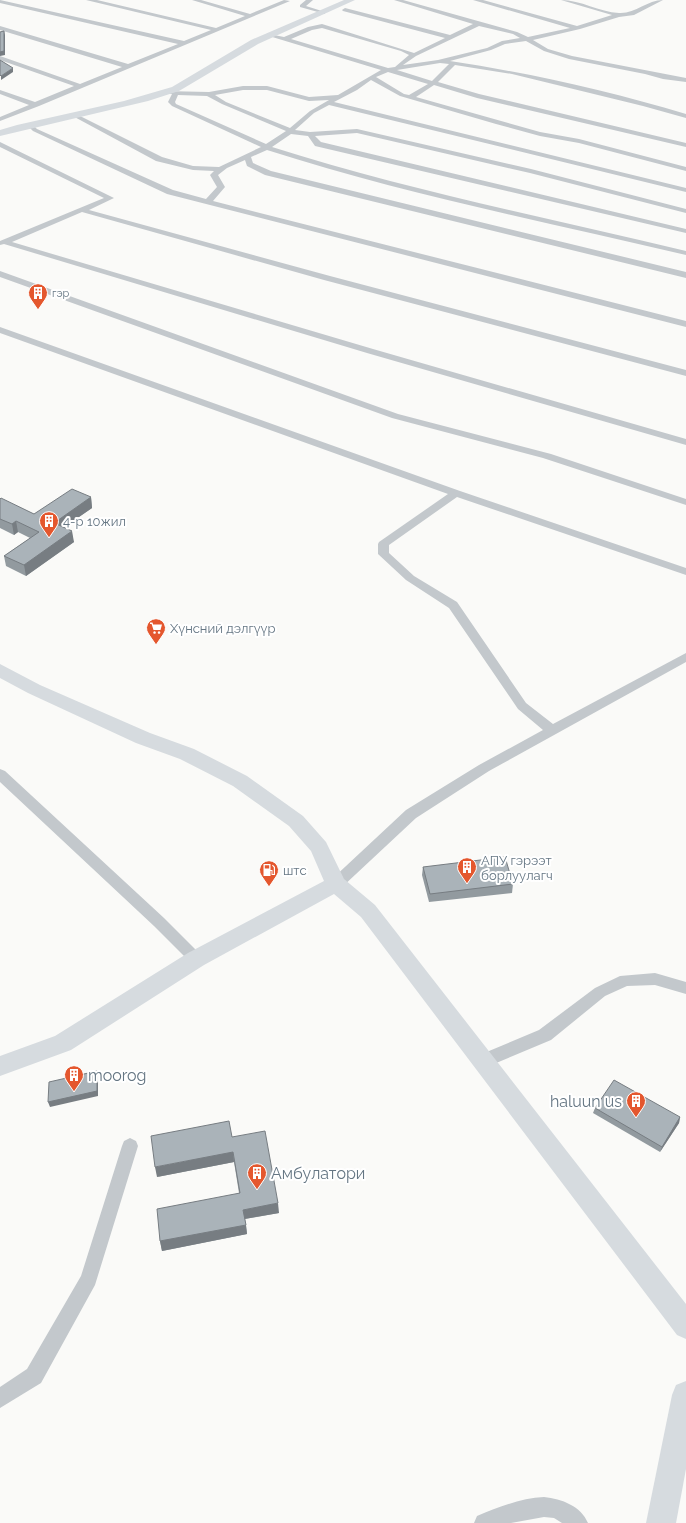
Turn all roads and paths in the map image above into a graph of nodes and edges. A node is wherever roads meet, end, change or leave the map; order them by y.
1 (89, 0) edge
2 (195, 0) edge
3 (287, 0) edge
4 (310, 0) edge
5 (351, 0) edge
6 (397, 0) edge
7 (476, 0) edge
8 (564, 0) edge
9 (660, 0) edge
10 (0, 1) edge
11 (302, 6) junction
12 (345, 10) dead end
13 (323, 13) junction
14 (618, 15) junction
15 (251, 16) junction
16 (476, 23) junction
17 (0, 28) edge
18 (578, 28) junction
19 (214, 29) junction
20 (271, 35) junction
21 (450, 37) junction
22 (285, 39) junction
23 (524, 40) junction
24 (183, 43) junction
25 (414, 55) junction
26 (0, 58) edge
27 (438, 62) junction
28 (454, 63) junction
29 (127, 66) junction
30 (396, 67) junction
31 (386, 70) junction
32 (371, 77) junction
33 (686, 80) edge
34 (432, 84) junction
35 (78, 86) junction
36 (0, 92) edge
37 (166, 92) junction
38 (176, 93) junction
39 (209, 94) junction
40 (339, 97) junction
41 (411, 97) junction
42 (329, 103) junction
43 (37, 105) junction
44 (72, 114) junction
45 (686, 116) edge
46 (0, 119) edge
47 (29, 124) junction
48 (290, 132) junction
49 (0, 133) edge
50 (310, 134) junction
51 (0, 144) edge
52 (686, 144) edge
53 (266, 148) junction
54 (248, 158) junction
55 (219, 169) junction
56 (686, 169) edge
57 (686, 190) edge
58 (208, 202) junction
59 (82, 210) junction
60 (686, 211) edge
61 (686, 231) edge
62 (2, 242) edge
63 (686, 253) edge
64 (0, 274) edge
65 (686, 275) edge
66 (686, 324) edge
67 (0, 330) edge
68 (12, 335) junction
69 (0, 342) edge
70 (686, 373) edge
71 (686, 442) edge
72 (456, 492) junction
73 (686, 502) edge
74 (686, 572) edge
75 (686, 656) edge
76 (0, 670) edge
77 (553, 731) junction
78 (0, 774) edge
79 (336, 884) junction
80 (196, 959) junction
81 (686, 988) edge
82 (483, 1061) junction
83 (0, 1066) edge
84 (130, 1146) dead end
85 (686, 1326) edge
86 (686, 1395) edge
87 (0, 1398) edge
88 (484, 1523) edge
89 (578, 1523) edge
90 (661, 1523) edge

1 - 19 street
2 - 15 street
3 - 11 street
3 - 15 street
4 - 11 street
5 - 13 street
6 - 16 street
7 - 18 street
8 - 14 street
9 - 14 street
10 - 24 street
11 - 13 street
12 - 21 street
13 - 20 street
14 - 18 street
15 - 19 street
16 - 21 street
16 - 23 street
17 - 29 street
18 - 23 street
19 - 24 street
20 - 22 street
20 - 37 street
21 - 25 street
22 - 25 street
22 - 31 street
23 - 27 street
23 - 33 street
24 - 29 street
25 - 30 street
26 - 35 street
27 - 28 street
27 - 30 street
28 - 34 street
28 - 45 street
29 - 35 street
30 - 31 street
31 - 32 street
31 - 34 street
32 - 40 street
32 - 41 street
34 - 41 street
34 - 52 street
35 - 43 street
36 - 43 street
37 - 38 street
37 - 44 street
38 - 39 street
38 - 53 street
39 - 40 street
39 - 48 street
40 - 42 street
41 - 56 street
42 - 48 street
42 - 57 street
43 - 46 street
44 - 47 street
44 - 55 street
47 - 49 street
47 - 58 street
48 - 50 street
48 - 53 street
50 - 60 street
50 - 61 street
51 - 59 street
53 - 54 street
53 - 63 street
54 - 55 street
54 - 65 street
55 - 58 street
58 - 66 street
59 - 62 street
59 - 70 street
62 - 71 street
64 - 73 street
67 - 68 street
68 - 69 street
68 - 72 street
72 - 74 street
72 - 77 street
75 - 77 street
76 - 79 street
77 - 79 street
78 - 80 street
79 - 80 street
79 - 82 street
80 - 83 street
81 - 82 street
82 - 85 street
84 - 87 street
86 - 90 street
88 - 89 street

